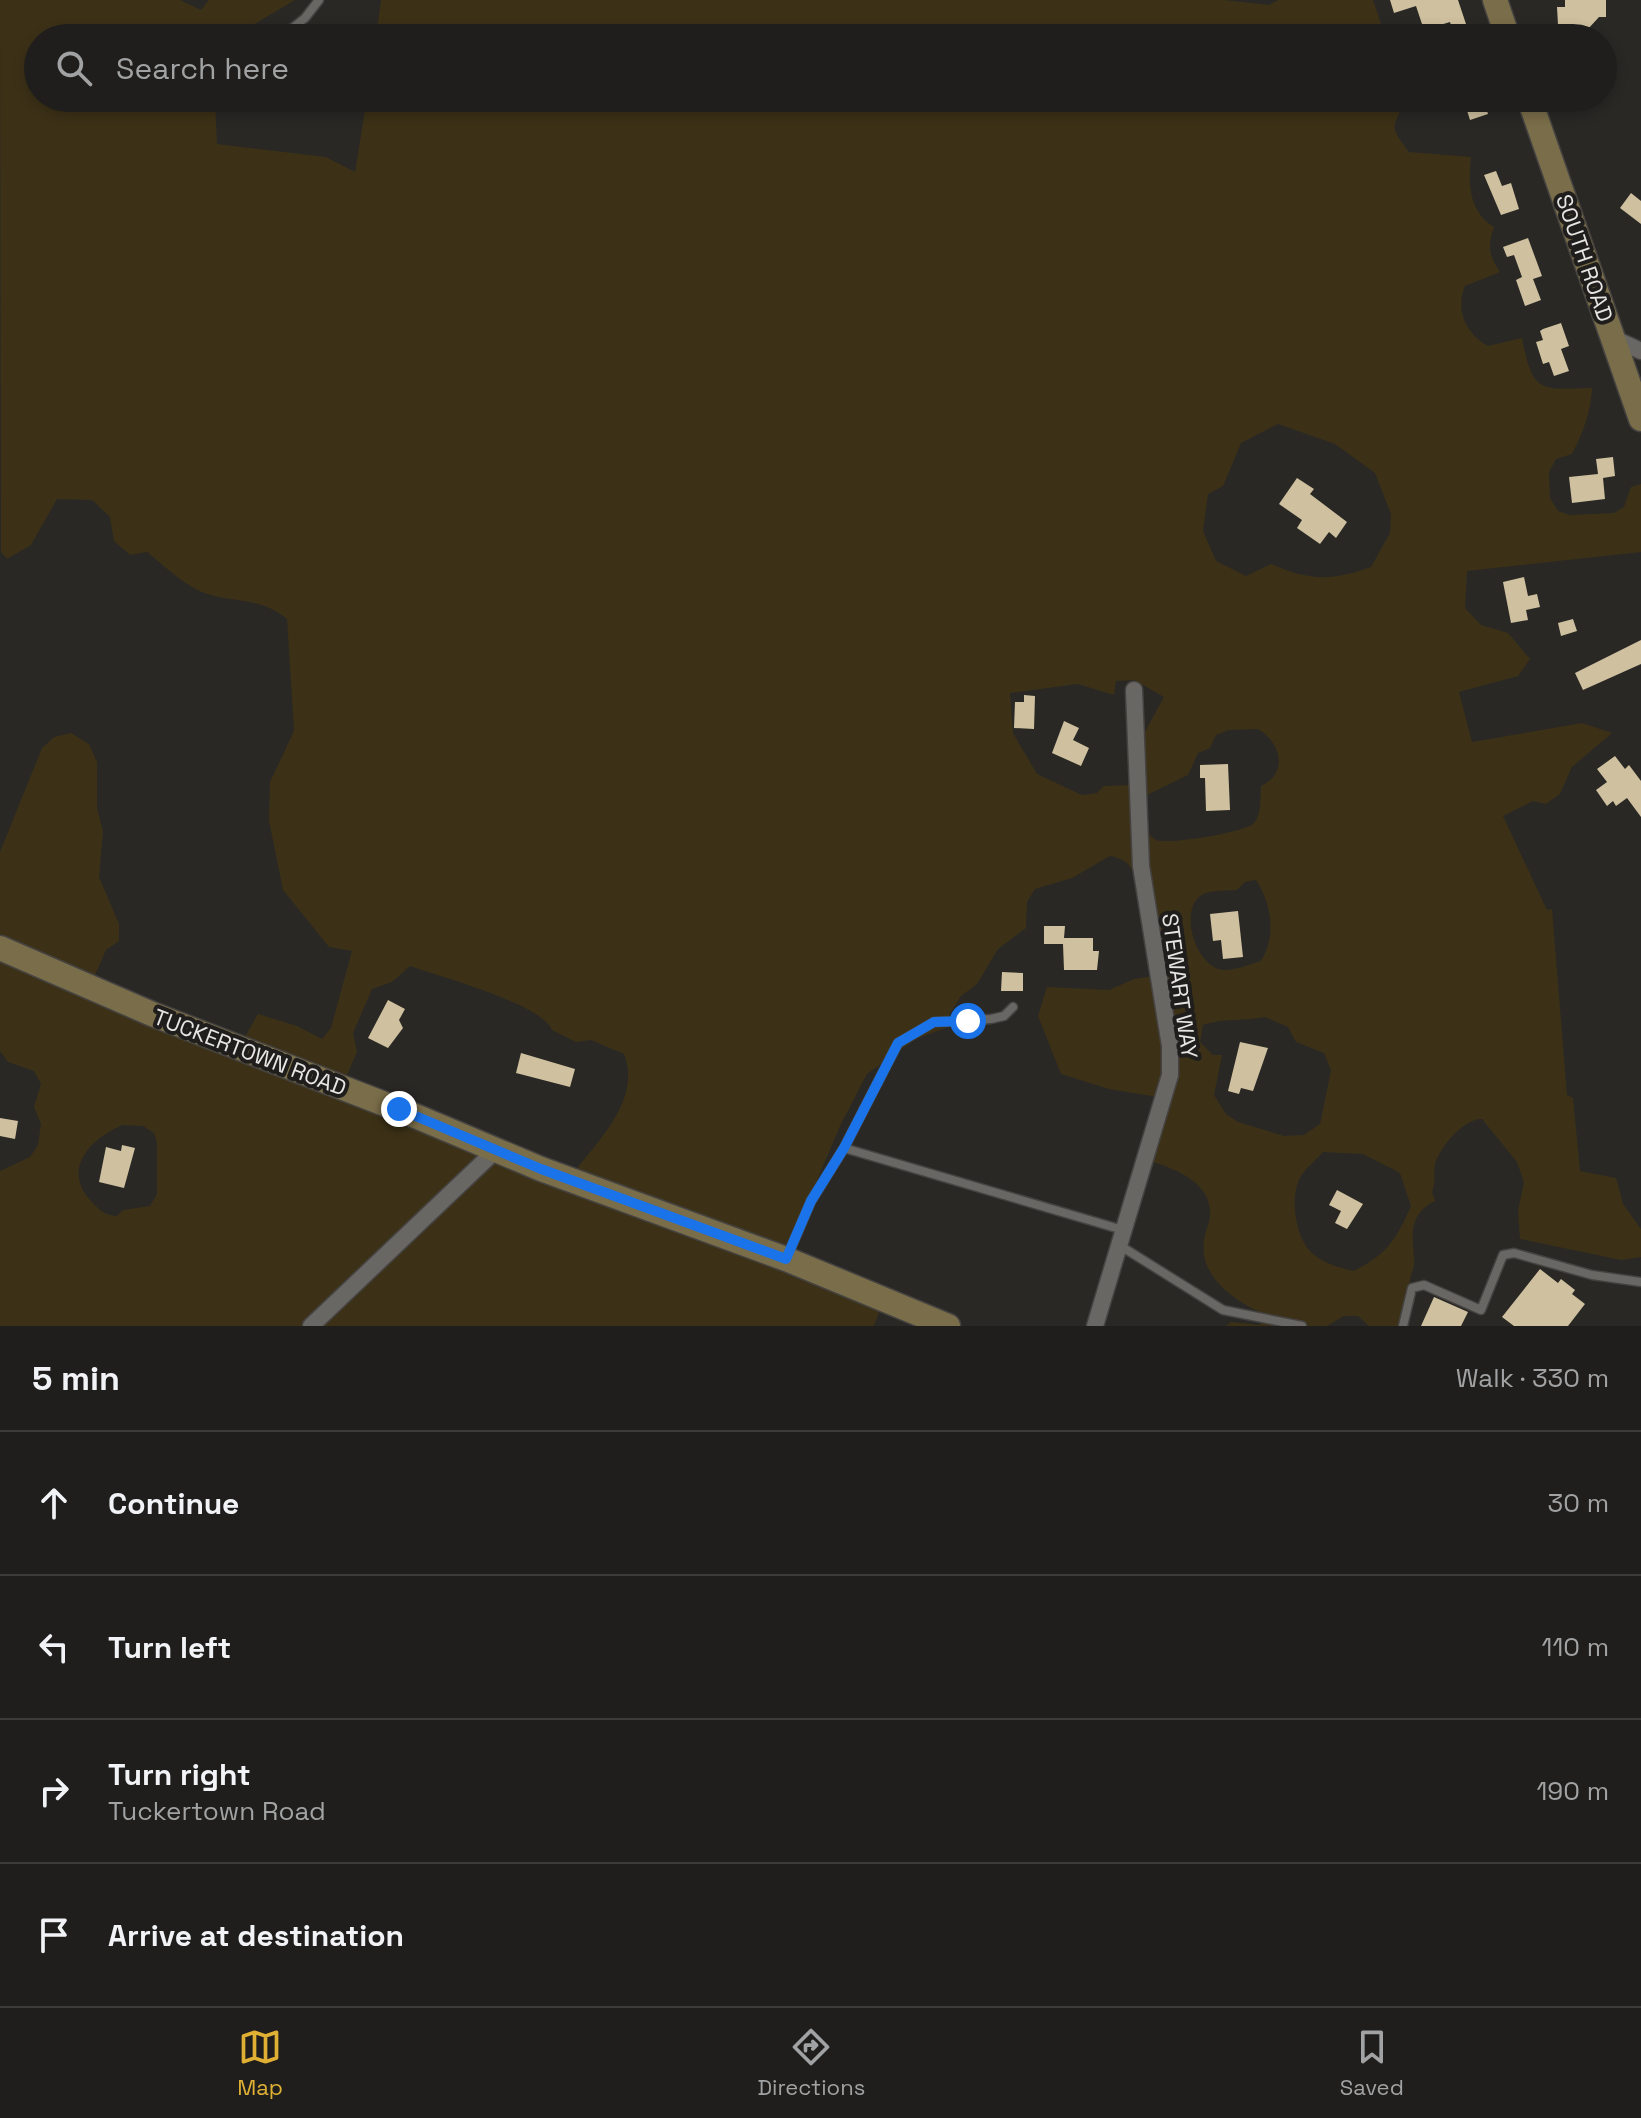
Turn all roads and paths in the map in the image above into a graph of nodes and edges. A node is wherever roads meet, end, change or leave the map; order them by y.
1 (319, 0) edge
2 (1495, 0) edge
3 (298, 24) edge
4 (1503, 24) edge
5 (1534, 112) edge
6 (1613, 338) junction
7 (1641, 351) edge
8 (1641, 419) edge
9 (1134, 690) dead end
10 (0, 948) edge
11 (1013, 1007) dead end
12 (844, 1148) junction
13 (496, 1150) junction
14 (1121, 1237) junction
15 (786, 1259) junction
16 (1641, 1282) edge
17 (311, 1326) edge
18 (948, 1326) edge
19 (1095, 1326) edge
20 (1302, 1326) edge
21 (1403, 1326) edge

1 - 3 lane
2 - 4 street
5 - 6 street, SOUTH ROAD
6 - 7 street
6 - 8 street, SOUTH ROAD
9 - 14 street, STEWART WAY
10 - 13 street, TUCKERTOWN ROAD
11 - 12 lane
12 - 14 lane
12 - 15 lane
13 - 15 street, TUCKERTOWN ROAD
13 - 17 street
14 - 19 street, STEWART WAY
14 - 20 lane
15 - 18 street, TUCKERTOWN ROAD
16 - 21 lane

